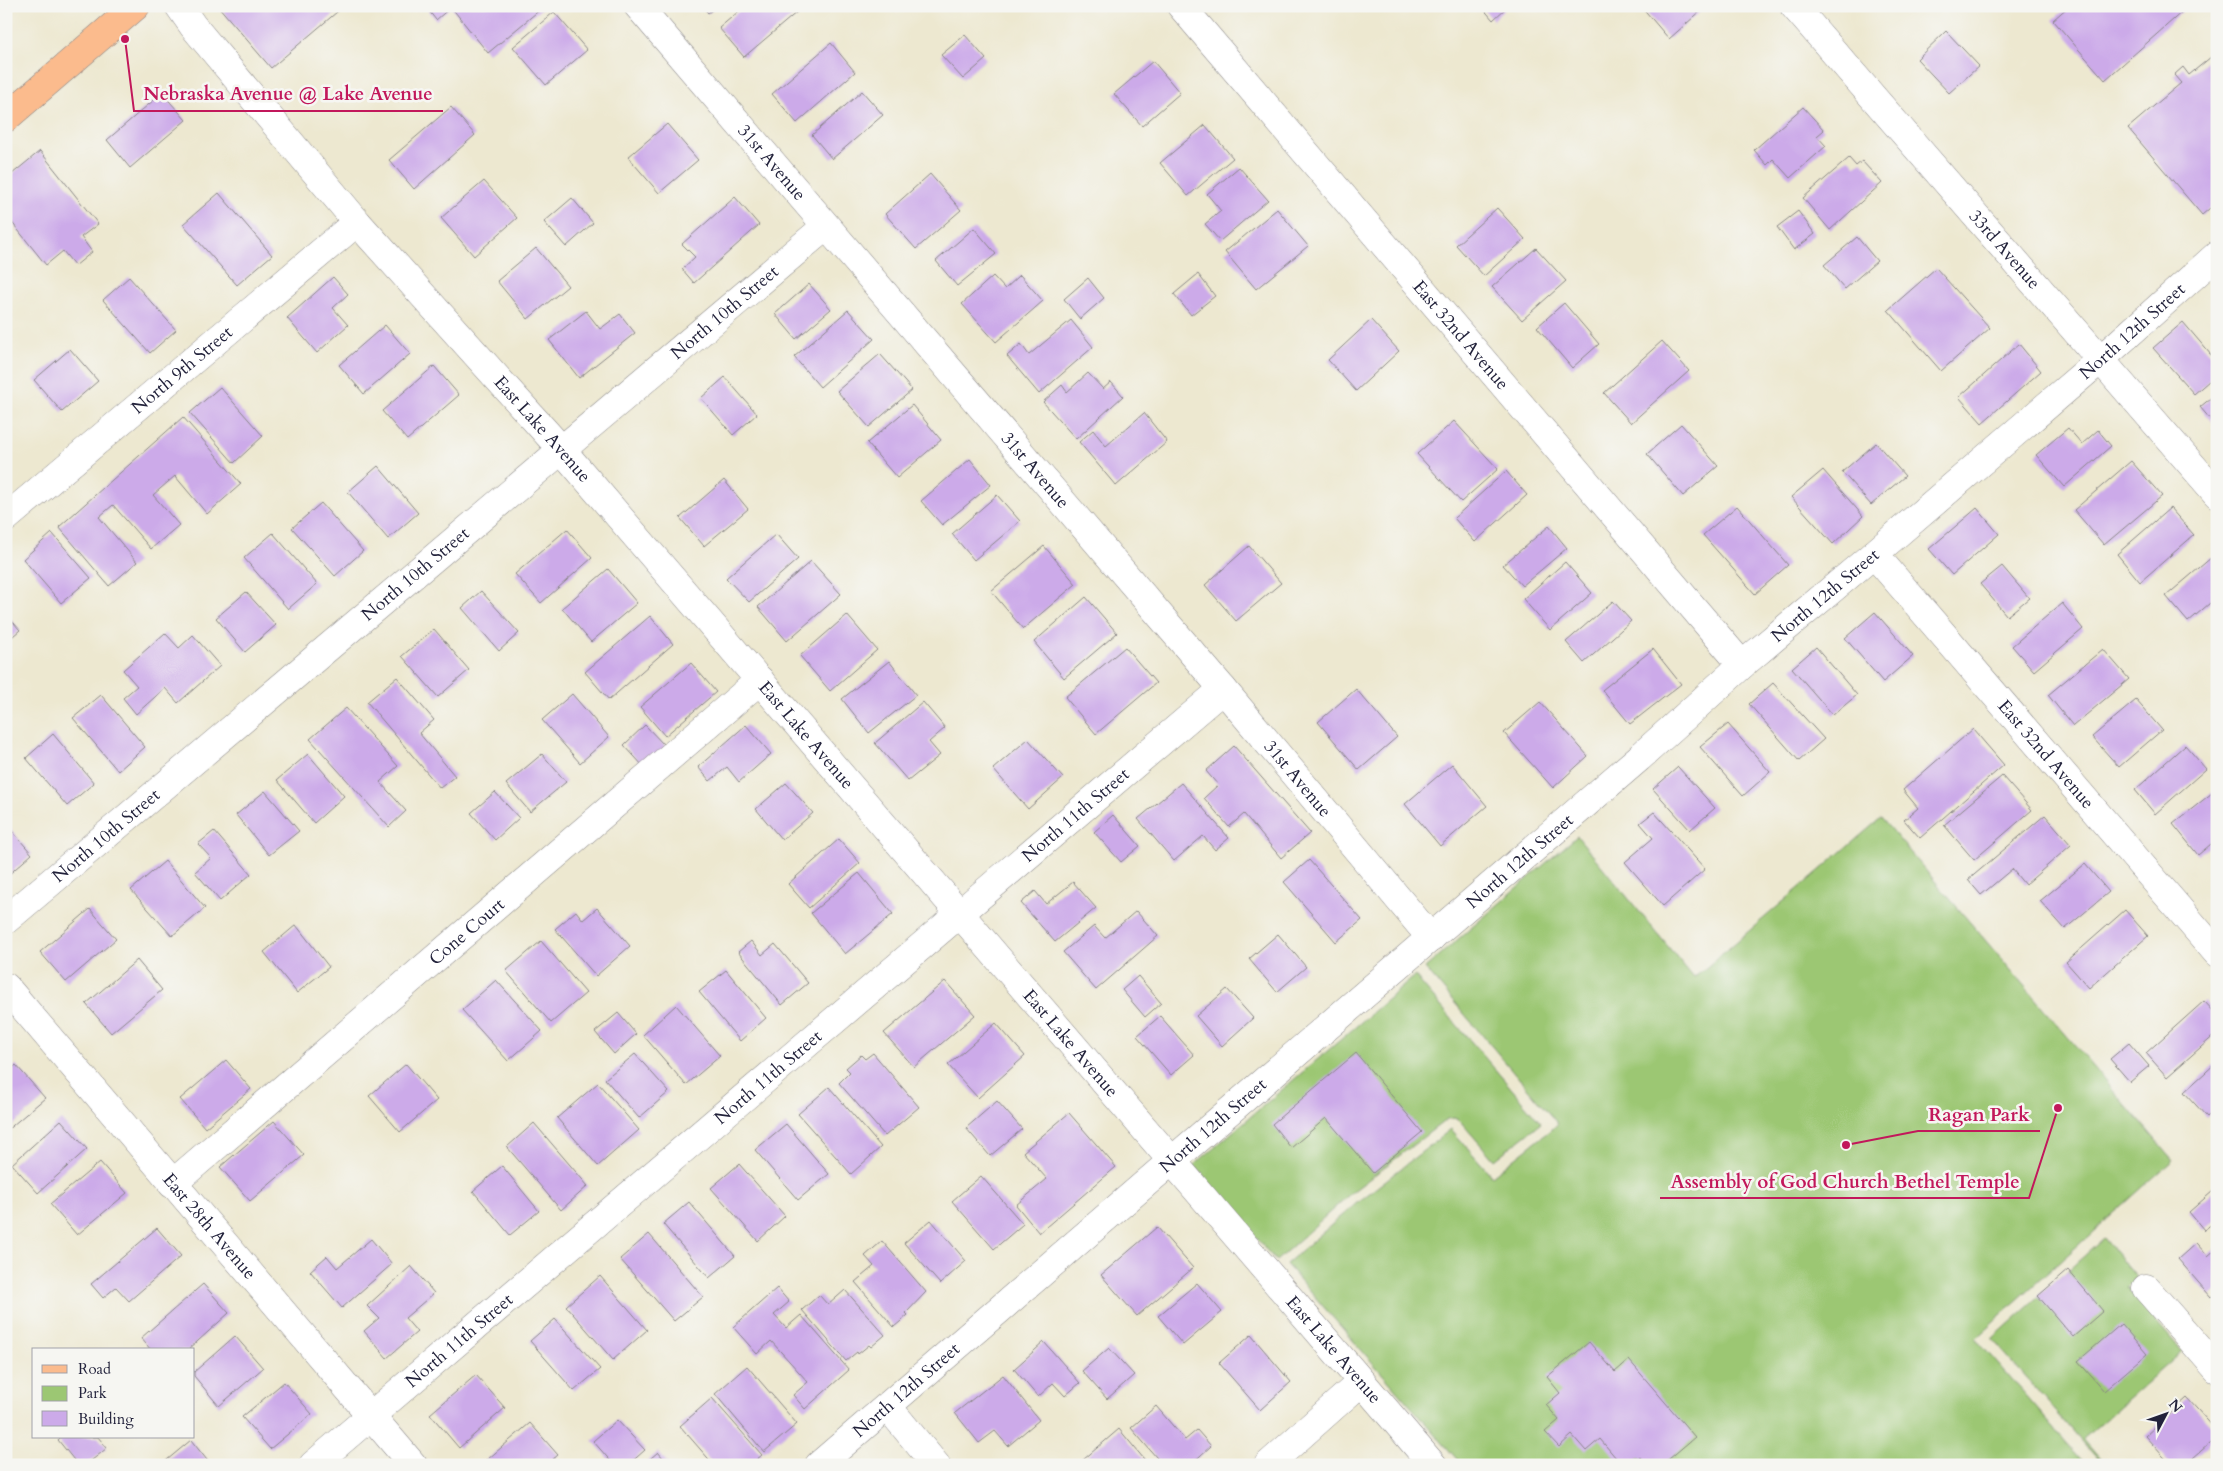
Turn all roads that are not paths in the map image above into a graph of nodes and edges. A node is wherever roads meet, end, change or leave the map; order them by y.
1 (136, 6) edge
2 (179, 6) edge
3 (638, 6) edge
4 (1181, 6) edge
5 (1794, 6) edge
6 (6, 118) edge
7 (357, 222) junction
8 (825, 227) junction
9 (2217, 256) edge
10 (2100, 360) junction
11 (561, 449) junction
12 (2217, 494) edge
13 (6, 518) edge
14 (1874, 554) junction
15 (1742, 665) junction
16 (760, 680) junction
17 (1223, 689) junction
18 (959, 913) junction
19 (6, 920) edge
20 (1430, 938) junction
21 (2217, 953) edge
22 (6, 988) edge
23 (1171, 1161) junction
24 (172, 1184) junction
25 (2146, 1288) dead end
26 (2217, 1369) edge
27 (1360, 1383) junction
28 (888, 1407) junction
29 (370, 1414) junction
30 (313, 1465) edge
31 (413, 1465) edge
32 (819, 1465) edge
33 (936, 1465) edge
34 (1268, 1465) edge
35 (1432, 1465) edge

1 - 6 main road
2 - 7 street, East Lake Avenue
3 - 8 street, 31st Avenue
4 - 15 street, East 32nd Avenue
5 - 10 street, 33rd Avenue
7 - 11 street, East Lake Avenue
7 - 13 street, North 9th Street
8 - 11 street, North 10th Street
8 - 17 street, 31st Avenue
9 - 10 street, North 12th Street
10 - 12 street, 33rd Avenue
10 - 14 street, North 12th Street
11 - 16 street, East Lake Avenue
11 - 19 street, North 10th Street
14 - 15 street, North 12th Street
14 - 21 street, East 32nd Avenue
15 - 20 street, North 12th Street
16 - 18 street, East Lake Avenue
16 - 24 street, Cone Court
17 - 18 street, North 11th Street
17 - 20 street, 31st Avenue
18 - 23 street, East Lake Avenue
18 - 29 street, North 11th Street
20 - 23 street, North 12th Street
22 - 24 street, East 28th Avenue
23 - 27 street, East Lake Avenue
23 - 28 street, North 12th Street
24 - 29 street, East 28th Avenue
25 - 26 street
27 - 34 street
27 - 35 street, East Lake Avenue
28 - 32 street, North 12th Street
28 - 33 street
29 - 30 street, North 11th Street
29 - 31 street, East 28th Avenue

